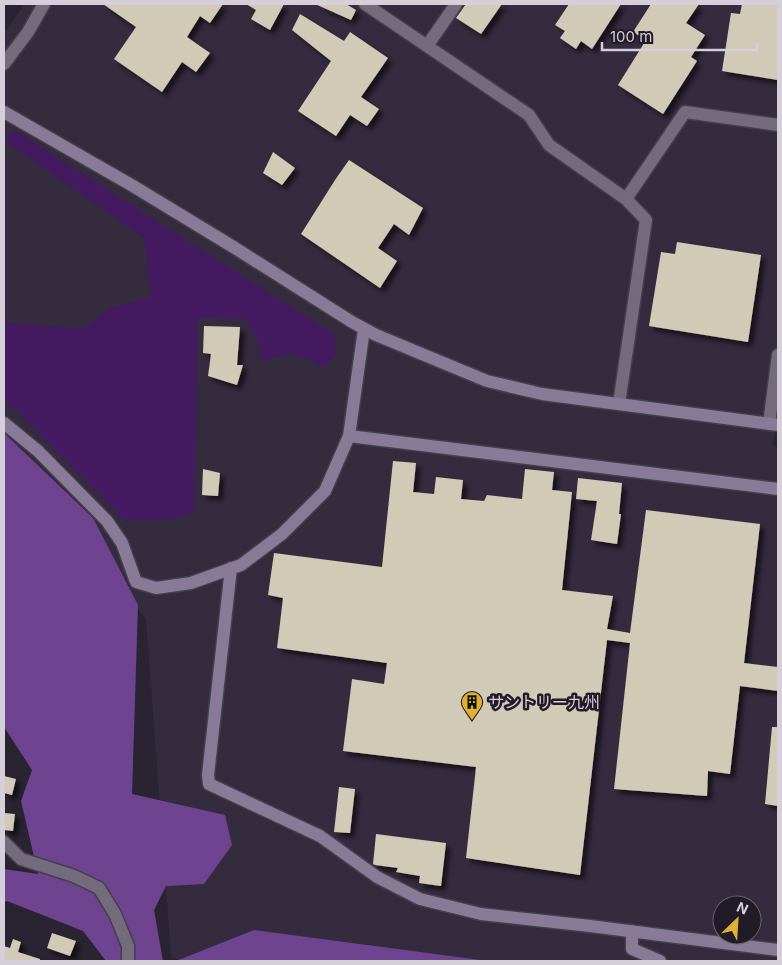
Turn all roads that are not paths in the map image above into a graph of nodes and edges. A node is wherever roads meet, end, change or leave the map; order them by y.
1 (44, 4) edge
2 (365, 4) edge
3 (456, 4) edge
4 (427, 46) junction
5 (4, 64) edge
6 (4, 112) edge
7 (778, 125) edge
8 (626, 199) junction
9 (364, 328) junction
10 (778, 355) edge
11 (619, 404) junction
12 (4, 423) edge
13 (773, 425) edge
14 (349, 436) junction
15 (778, 489) edge
16 (231, 568) junction
17 (4, 842) edge
18 (632, 931) junction
19 (778, 950) edge
20 (128, 961) edge
21 (660, 961) edge

1 - 5 street
2 - 4 street
3 - 4 street
4 - 8 street
6 - 9 street
7 - 8 street
8 - 11 street
9 - 11 street
9 - 14 street
10 - 13 street
11 - 13 street
12 - 16 street
14 - 15 street
14 - 16 street
16 - 18 street
17 - 20 street
18 - 19 street
18 - 21 street

